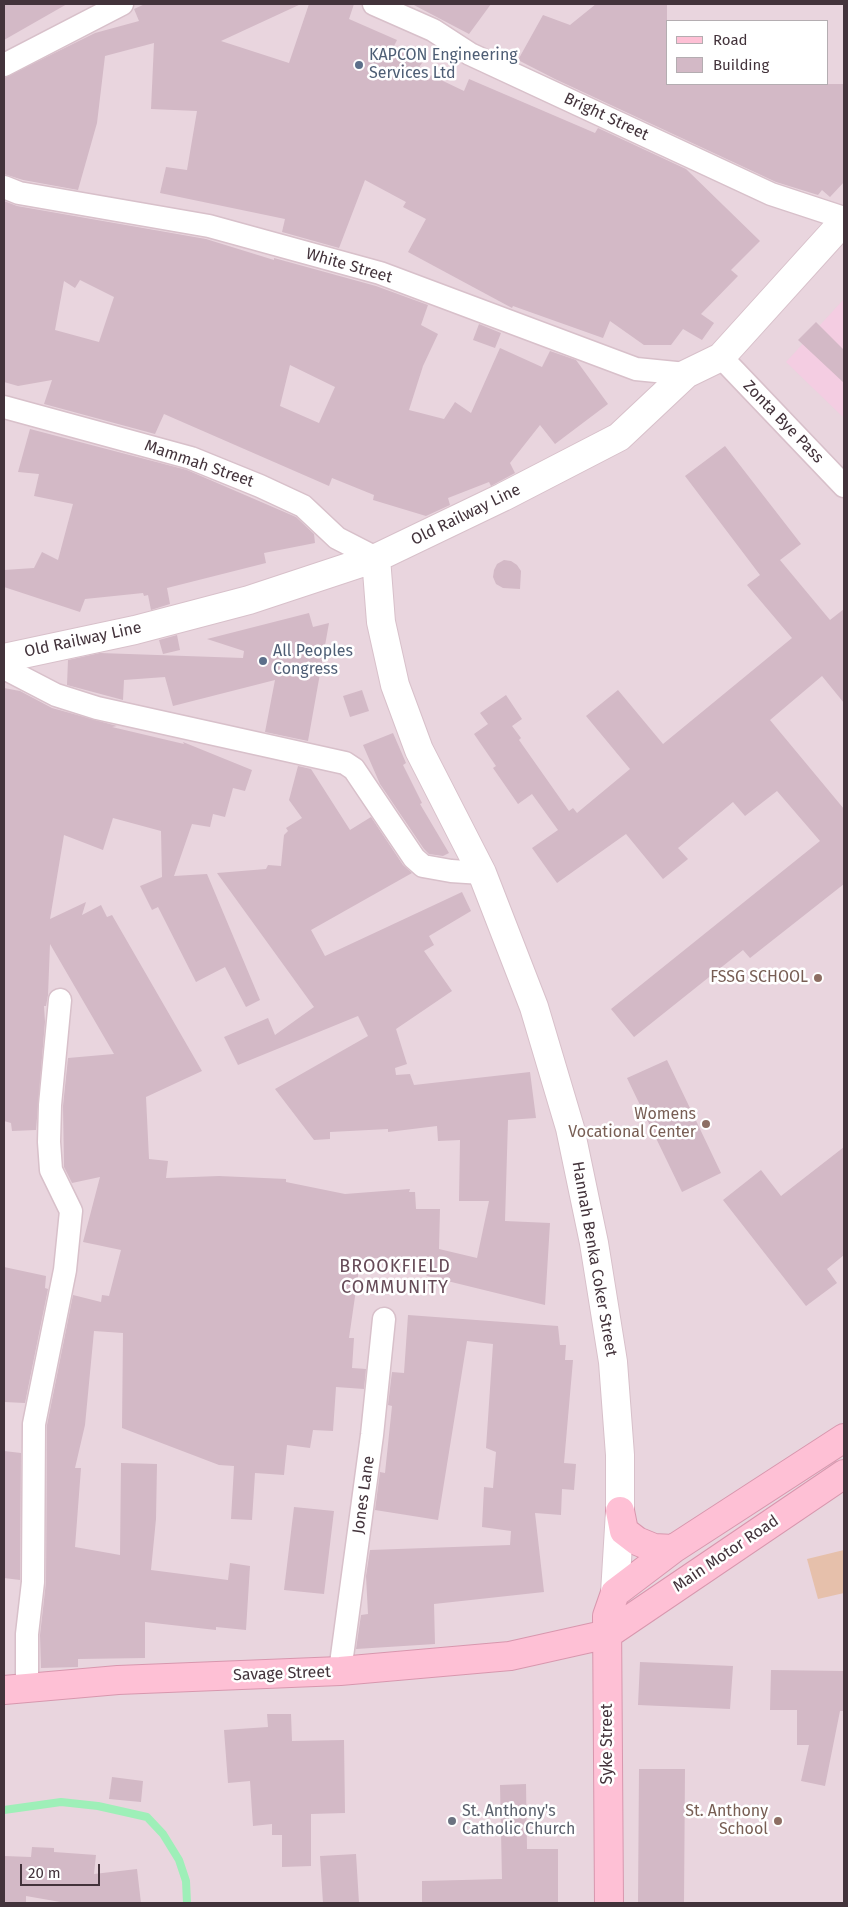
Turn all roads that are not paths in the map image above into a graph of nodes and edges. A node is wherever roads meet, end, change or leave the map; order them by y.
1 (122, 4) edge
2 (374, 4) edge
3 (4, 65) edge
4 (4, 187) edge
5 (844, 220) edge
6 (722, 357) junction
7 (686, 374) junction
8 (4, 407) edge
9 (844, 486) edge
10 (376, 558) junction
11 (5, 660) edge
12 (482, 873) junction
13 (60, 1000) dead end
14 (384, 1319) dead end
15 (844, 1438) edge
16 (844, 1474) edge
17 (620, 1511) junction
18 (673, 1549) junction
19 (615, 1594) junction
20 (608, 1634) junction
21 (340, 1671) junction
22 (15, 1689) edge
23 (609, 1903) edge

1 - 3 street
2 - 5 street, Bright Street
4 - 7 street, White Street
5 - 6 street, Old Railway Line
6 - 7 street, Old Railway Line
6 - 9 street, Zonta Bye Pass
7 - 10 street, Old Railway Line
8 - 10 street, Mammah Street
10 - 11 street, Old Railway Line
10 - 12 street, Hannah Benka Coker Street
11 - 12 street
12 - 17 street, Hannah Benka Coker Street
13 - 22 street
14 - 21 street, Jones Lane
15 - 18 main road, Main Motor Road
16 - 20 main road, Main Motor Road
17 - 18 main road
17 - 19 street, Hannah Benka Coker Street
18 - 19 main road, Main Motor Road
19 - 20 main road, Hannah Benka Coker Street
20 - 21 main road, Savage Street
20 - 23 main road, Syke Street
21 - 22 main road, Savage Street

